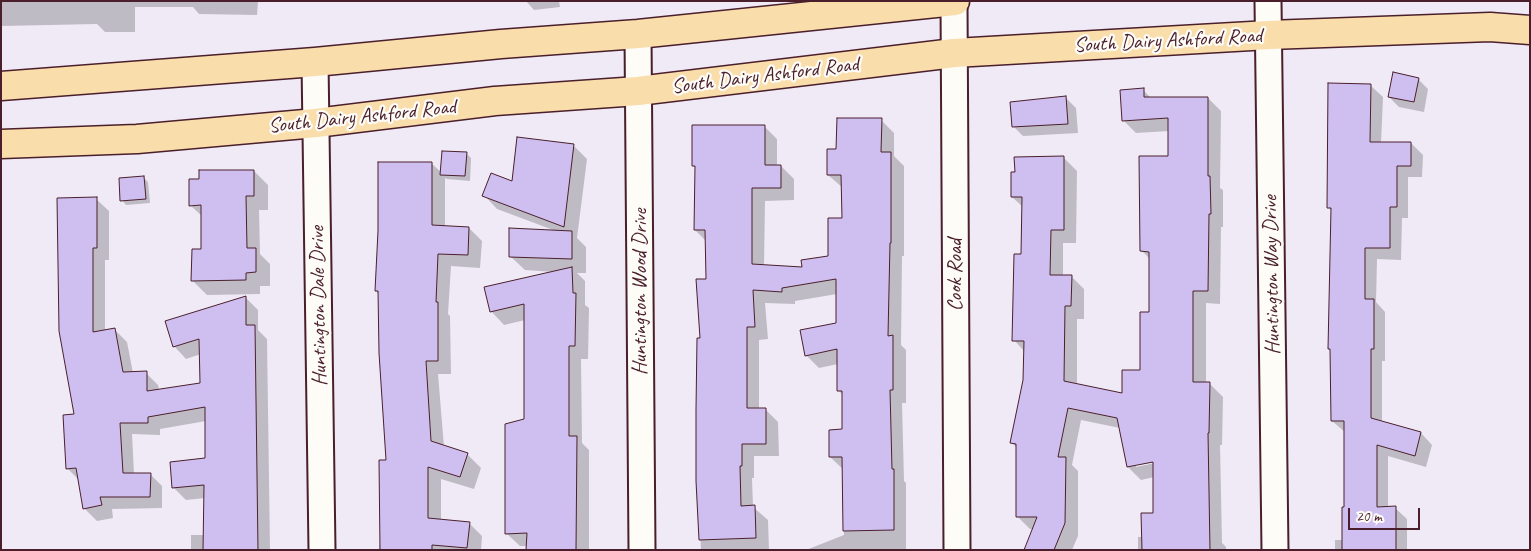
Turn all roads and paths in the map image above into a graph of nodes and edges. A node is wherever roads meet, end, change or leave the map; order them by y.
1 (954, 1) edge
2 (1268, 1) edge
3 (1530, 30) edge
4 (638, 34) junction
5 (1269, 36) junction
6 (954, 53) junction
7 (315, 62) junction
8 (1, 86) edge
9 (638, 91) junction
10 (316, 123) junction
11 (1, 144) edge
12 (322, 550) edge
13 (642, 550) edge
14 (957, 550) edge
15 (1275, 550) edge

1 - 4 main road
1 - 6 street, Cook Road
2 - 5 street, Huntington Way Drive
3 - 5 main road, South Dairy Ashford Road
4 - 7 main road
4 - 9 street, Huntington Wood Drive
5 - 6 main road, South Dairy Ashford Road
5 - 15 street, Huntington Way Drive
6 - 9 main road, South Dairy Ashford Road
6 - 14 street, Cook Road
7 - 8 main road
7 - 10 street, Huntington Dale Drive
9 - 10 main road, South Dairy Ashford Road
9 - 13 street, Huntington Wood Drive
10 - 11 main road, South Dairy Ashford Road
10 - 12 street, Huntington Dale Drive

